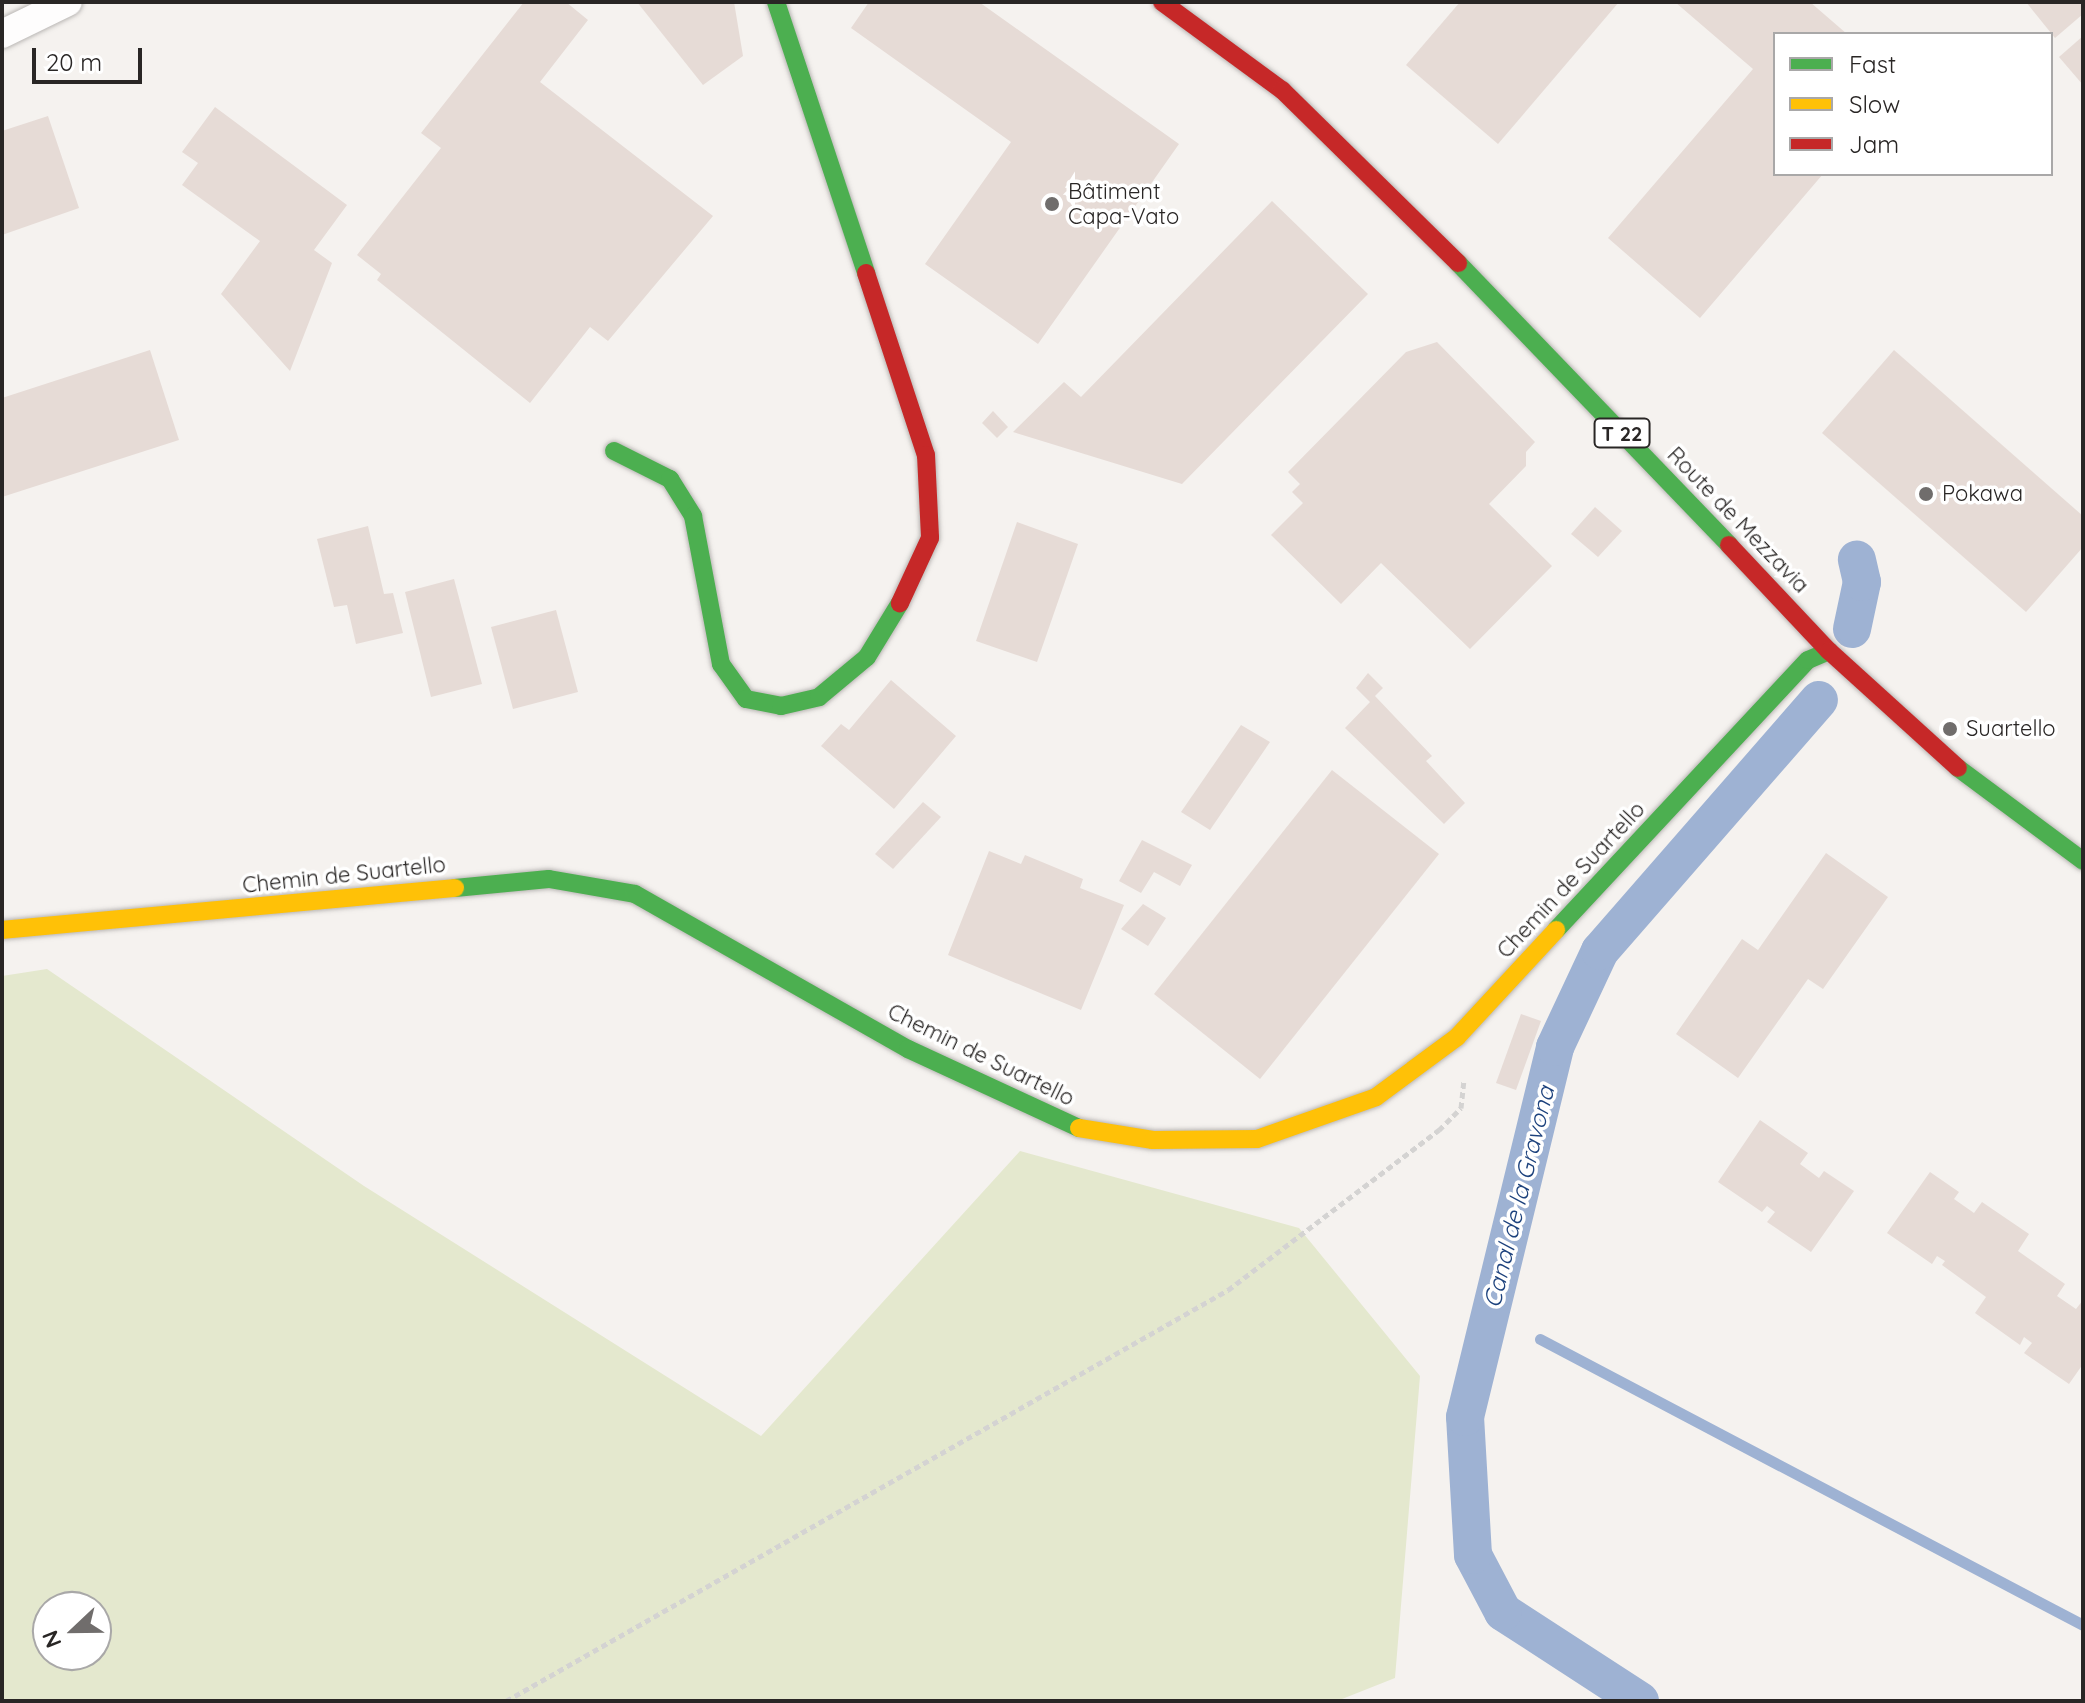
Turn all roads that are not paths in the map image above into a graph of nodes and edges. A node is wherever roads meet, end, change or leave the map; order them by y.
1 (68, 2) edge
2 (776, 2) edge
3 (1162, 2) edge
4 (2, 34) edge
5 (614, 451) dead end
6 (1829, 651) junction
7 (2083, 861) edge
8 (2, 930) edge

1 - 4 street
2 - 5 street
3 - 6 street, Route de Mezzavia / T 22
6 - 7 street, Route de Mezzavia / T 22
6 - 8 street, Chemin de Suartello

